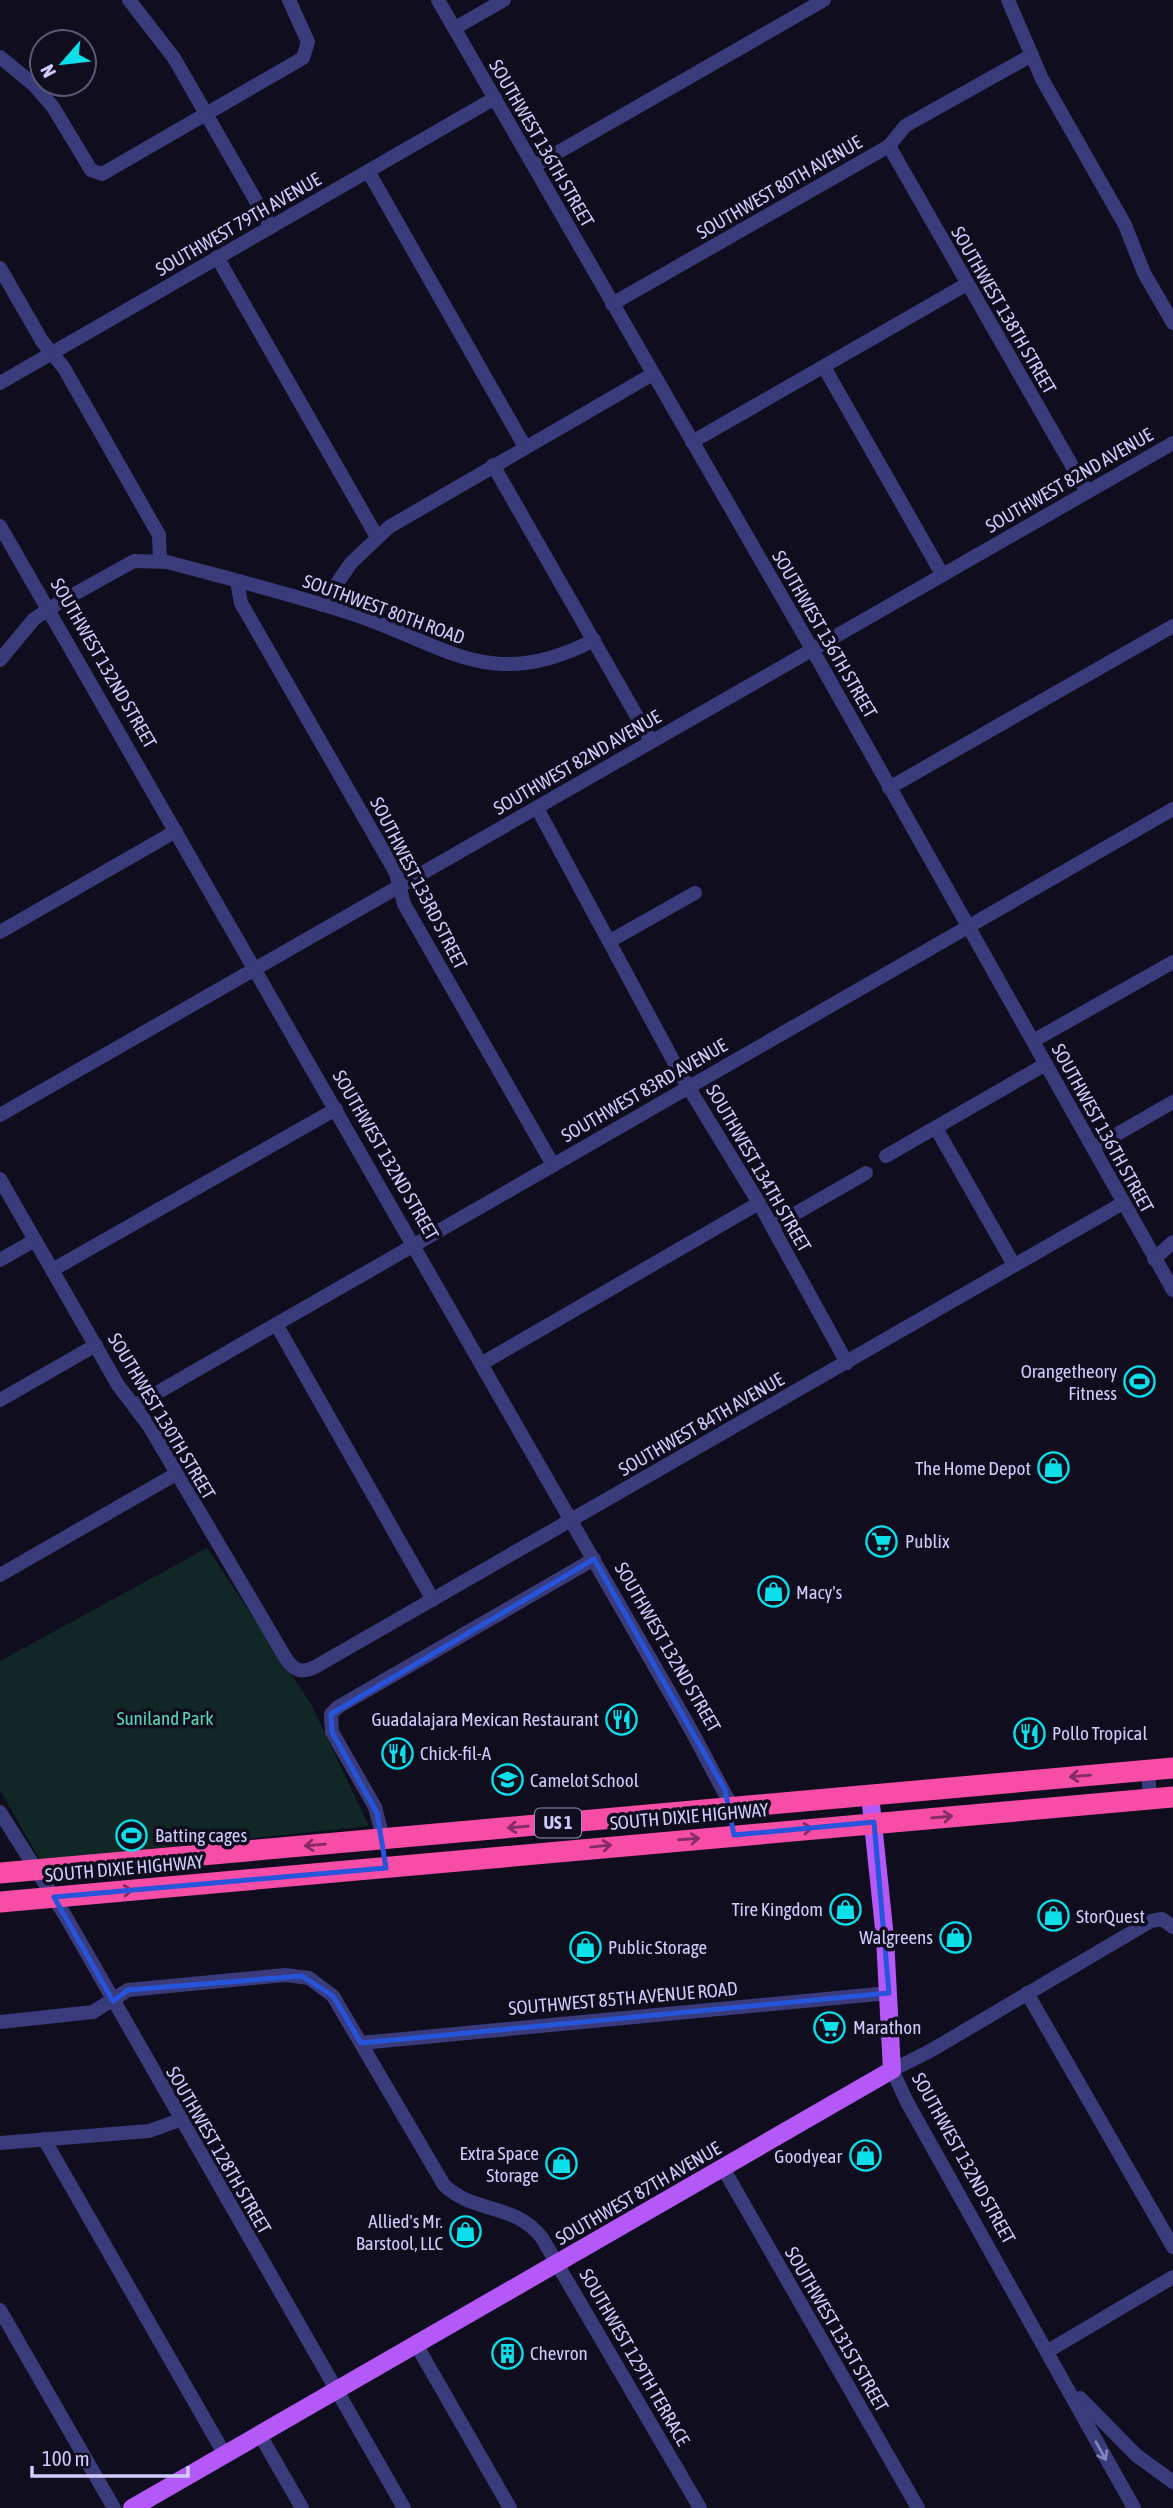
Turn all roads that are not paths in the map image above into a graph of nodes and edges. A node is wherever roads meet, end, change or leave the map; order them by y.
1 (130, 0) edge
2 (289, 0) edge
3 (438, 0) edge
4 (504, 0) edge
5 (824, 0) edge
6 (1007, 0) edge
7 (455, 28) junction
8 (1032, 55) junction
9 (0, 57) edge
10 (495, 98) junction
11 (208, 116) junction
12 (888, 146) junction
13 (534, 166) junction
14 (368, 171) junction
15 (271, 227) junction
16 (217, 257) junction
17 (0, 268) edge
18 (967, 284) junction
19 (612, 304) junction
20 (1173, 323) edge
21 (52, 353) junction
22 (824, 367) junction
23 (653, 374) junction
24 (0, 383) edge
25 (692, 442) junction
26 (1173, 443) edge
27 (525, 447) junction
28 (493, 466) junction
29 (1087, 492) junction
30 (0, 526) edge
31 (377, 537) junction
32 (160, 561) junction
33 (943, 574) junction
34 (237, 580) junction
35 (322, 605) junction
36 (48, 610) junction
37 (1173, 626) edge
38 (594, 640) junction
39 (812, 649) junction
40 (0, 660) edge
41 (651, 741) junction
42 (890, 788) junction
43 (537, 807) junction
44 (1173, 809) edge
45 (176, 831) junction
46 (399, 886) junction
47 (695, 893) dead end
48 (968, 926) junction
49 (0, 932) edge
50 (610, 941) junction
51 (1173, 962) edge
52 (255, 969) junction
53 (1033, 1041) junction
54 (1046, 1064) junction
55 (689, 1086) junction
56 (1173, 1102) edge
57 (336, 1108) junction
58 (0, 1115) edge
59 (936, 1128) junction
60 (1093, 1148) junction
61 (886, 1156) dead end
62 (553, 1165) junction
63 (866, 1173) dead end
64 (0, 1178) edge
65 (759, 1203) junction
66 (1123, 1203) junction
67 (772, 1227) junction
68 (35, 1240) junction
69 (1173, 1242) edge
70 (414, 1245) junction
71 (1173, 1255) edge
72 (1154, 1259) junction
73 (0, 1260) edge
74 (1014, 1265) junction
75 (52, 1270) junction
76 (1173, 1290) edge
77 (275, 1324) junction
78 (96, 1345) junction
79 (846, 1363) junction
80 (481, 1364) junction
81 (0, 1400) edge
82 (134, 1406) junction
83 (177, 1474) junction
84 (572, 1521) junction
85 (594, 1559) junction
86 (0, 1575) edge
87 (433, 1600) junction
88 (296, 1670) joint
89 (1173, 1768) edge
90 (1148, 1770) junction
91 (870, 1795) junction
92 (1173, 1797) edge
93 (1150, 1799) junction
94 (732, 1807) junction
95 (0, 1812) edge
96 (874, 1822) junction
97 (734, 1835) junction
98 (383, 1838) junction
99 (386, 1868) junction
100 (36, 1870) junction
101 (0, 1873) edge
102 (54, 1897) junction
103 (0, 1902) edge
104 (1170, 1924) edge
105 (888, 1993) junction
106 (1027, 1993) junction
107 (113, 2001) junction
108 (0, 2022) edge
109 (361, 2043) junction
110 (892, 2070) junction
111 (180, 2120) junction
112 (44, 2139) junction
113 (0, 2143) edge
114 (723, 2168) junction
115 (1173, 2247) edge
116 (558, 2263) junction
117 (1173, 2277) edge
118 (0, 2310) edge
119 (417, 2346) junction
120 (1048, 2351) junction
121 (1058, 2370) junction
122 (336, 2392) junction
123 (260, 2435) junction
124 (225, 2455) junction
125 (1173, 2482) edge
126 (114, 2508) edge
127 (132, 2508) edge
128 (302, 2508) edge
129 (404, 2508) edge
130 (510, 2508) edge
131 (700, 2508) edge
132 (919, 2508) edge
133 (1134, 2508) edge

1 - 11 street
2 - 11 street
3 - 7 street, SOUTHWEST 136TH STREET
4 - 7 street
5 - 13 street
6 - 8 street
7 - 10 street, SOUTHWEST 136TH STREET
8 - 12 street, SOUTHWEST 80TH AVENUE
8 - 20 street
9 - 11 street
10 - 13 street, SOUTHWEST 136TH STREET
10 - 14 street, SOUTHWEST 79TH AVENUE
11 - 15 street
12 - 18 street, SOUTHWEST 138TH STREET
12 - 19 street, SOUTHWEST 80TH AVENUE
13 - 19 street, SOUTHWEST 136TH STREET
14 - 15 street, SOUTHWEST 79TH AVENUE
14 - 27 street
15 - 16 street, SOUTHWEST 79TH AVENUE
16 - 21 street, SOUTHWEST 79TH AVENUE
16 - 31 street
17 - 21 street
18 - 22 street
18 - 29 street, SOUTHWEST 138TH STREET
19 - 23 street, SOUTHWEST 136TH STREET
21 - 24 street, SOUTHWEST 79TH AVENUE
21 - 32 street
22 - 25 street
22 - 33 street
23 - 25 street, SOUTHWEST 136TH STREET
23 - 27 street
25 - 39 street, SOUTHWEST 136TH STREET
26 - 29 street, SOUTHWEST 82ND AVENUE
27 - 28 street
28 - 31 street
28 - 38 street
29 - 33 street, SOUTHWEST 82ND AVENUE
30 - 36 street, SOUTHWEST 132ND STREET
31 - 35 street
32 - 34 street, SOUTHWEST 80TH ROAD
32 - 36 street
33 - 39 street, SOUTHWEST 82ND AVENUE
34 - 35 street, SOUTHWEST 80TH ROAD
34 - 46 street, SOUTHWEST 133RD STREET
35 - 38 street, SOUTHWEST 80TH ROAD
36 - 40 street
36 - 45 street, SOUTHWEST 132ND STREET
37 - 42 street
38 - 41 street
39 - 41 street, SOUTHWEST 82ND AVENUE
39 - 42 street, SOUTHWEST 136TH STREET
41 - 43 street, SOUTHWEST 82ND AVENUE
42 - 48 street, SOUTHWEST 136TH STREET
43 - 46 street, SOUTHWEST 82ND AVENUE
43 - 50 street, SOUTHWEST 134TH STREET
44 - 48 street, SOUTHWEST 83RD AVENUE
45 - 49 street
45 - 52 street, SOUTHWEST 132ND STREET
46 - 52 street, SOUTHWEST 82ND AVENUE
46 - 62 street, SOUTHWEST 133RD STREET
47 - 50 street
48 - 53 street, SOUTHWEST 136TH STREET
48 - 55 street, SOUTHWEST 83RD AVENUE
50 - 55 street, SOUTHWEST 134TH STREET
51 - 53 street
52 - 57 street, SOUTHWEST 132ND STREET
52 - 58 street, SOUTHWEST 82ND AVENUE
53 - 54 street, SOUTHWEST 136TH STREET
54 - 59 street
54 - 60 street, SOUTHWEST 136TH STREET
55 - 62 street, SOUTHWEST 83RD AVENUE
55 - 65 street, SOUTHWEST 134TH STREET
56 - 60 street
57 - 70 street, SOUTHWEST 132ND STREET
57 - 75 street
59 - 61 street
59 - 74 street
60 - 66 street, SOUTHWEST 136TH STREET
62 - 70 street, SOUTHWEST 83RD AVENUE
63 - 67 street
64 - 68 street, SOUTHWEST 130TH STREET
65 - 67 street, SOUTHWEST 134TH STREET
65 - 80 street
66 - 72 street, SOUTHWEST 136TH STREET
66 - 74 street, SOUTHWEST 84TH AVENUE
67 - 79 street, SOUTHWEST 134TH STREET
68 - 73 street
68 - 75 street, SOUTHWEST 130TH STREET
69 - 72 street
70 - 77 street, SOUTHWEST 83RD AVENUE
70 - 80 street, SOUTHWEST 132ND STREET
71 - 72 street
72 - 76 street, SOUTHWEST 136TH STREET
74 - 79 street, SOUTHWEST 84TH AVENUE
75 - 78 street, SOUTHWEST 130TH STREET
77 - 82 street, SOUTHWEST 83RD AVENUE
77 - 87 street
78 - 81 street
78 - 82 street, SOUTHWEST 130TH STREET
79 - 84 street, SOUTHWEST 84TH AVENUE
80 - 84 street, SOUTHWEST 132ND STREET
82 - 83 street, SOUTHWEST 130TH STREET
83 - 86 street
83 - 88 street, SOUTHWEST 130TH STREET
84 - 85 street, SOUTHWEST 132ND STREET
84 - 87 street, SOUTHWEST 84TH AVENUE
85 - 94 street, SOUTHWEST 132ND STREET
85 - 98 street
87 - 88 street, SOUTHWEST 84TH AVENUE
89 - 90 highway, SOUTH DIXIE HIGHWAY / US 1
90 -> 91 highway, SOUTH DIXIE HIGHWAY / US 1
90 - 93 street
91 - 94 highway, SOUTH DIXIE HIGHWAY / US 1
91 - 96 main road, SOUTHWEST 132ND STREET
92 - 93 highway, SOUTH DIXIE HIGHWAY / US 1
96 -> 93 highway, SOUTH DIXIE HIGHWAY / US 1
94 - 97 highway
94 -> 98 highway, SOUTH DIXIE HIGHWAY / US 1
95 - 100 street, SOUTHWEST 128TH STREET
97 -> 96 highway, SOUTH DIXIE HIGHWAY / US 1
96 - 105 main road, SOUTHWEST 132ND STREET
99 -> 97 highway, SOUTH DIXIE HIGHWAY / US 1
98 - 99 highway
98 -> 100 highway, SOUTH DIXIE HIGHWAY / US 1
102 -> 99 highway, SOUTH DIXIE HIGHWAY / US 1
100 - 101 highway, SOUTH DIXIE HIGHWAY / US 1
100 - 102 street, SOUTHWEST 128TH STREET
102 - 103 highway, SOUTH DIXIE HIGHWAY / US 1
102 - 107 street, SOUTHWEST 128TH STREET
104 - 106 street, SOUTHWEST 87TH AVENUE
105 - 109 street, SOUTHWEST 85TH AVENUE ROAD
105 - 110 main road, SOUTHWEST 132ND STREET
106 - 110 street, SOUTHWEST 87TH AVENUE
106 - 115 street
107 - 108 street
107 - 109 street, SOUTHWEST 129TH TERRACE
107 - 111 street, SOUTHWEST 128TH STREET
109 - 116 street, SOUTHWEST 129TH TERRACE
110 - 114 main road, SOUTHWEST 87TH AVENUE
110 - 120 street, SOUTHWEST 132ND STREET
111 - 112 street
111 - 122 street, SOUTHWEST 128TH STREET
112 - 113 street
112 - 124 street
114 - 116 main road, SOUTHWEST 87TH AVENUE
114 - 132 street, SOUTHWEST 131ST STREET
116 - 119 main road, SOUTHWEST 87TH AVENUE
116 - 131 street, SOUTHWEST 129TH TERRACE
117 - 120 street
118 - 126 street
119 - 122 main road, SOUTHWEST 87TH AVENUE
119 - 130 street
120 - 121 street, SOUTHWEST 132ND STREET
121 - 125 street
121 -> 133 street, SOUTHWEST 132ND STREET
122 - 123 main road, SOUTHWEST 87TH AVENUE
122 - 129 street, SOUTHWEST 128TH STREET
123 - 124 main road, SOUTHWEST 87TH AVENUE
123 - 128 street
124 - 127 main road, SOUTHWEST 87TH AVENUE

